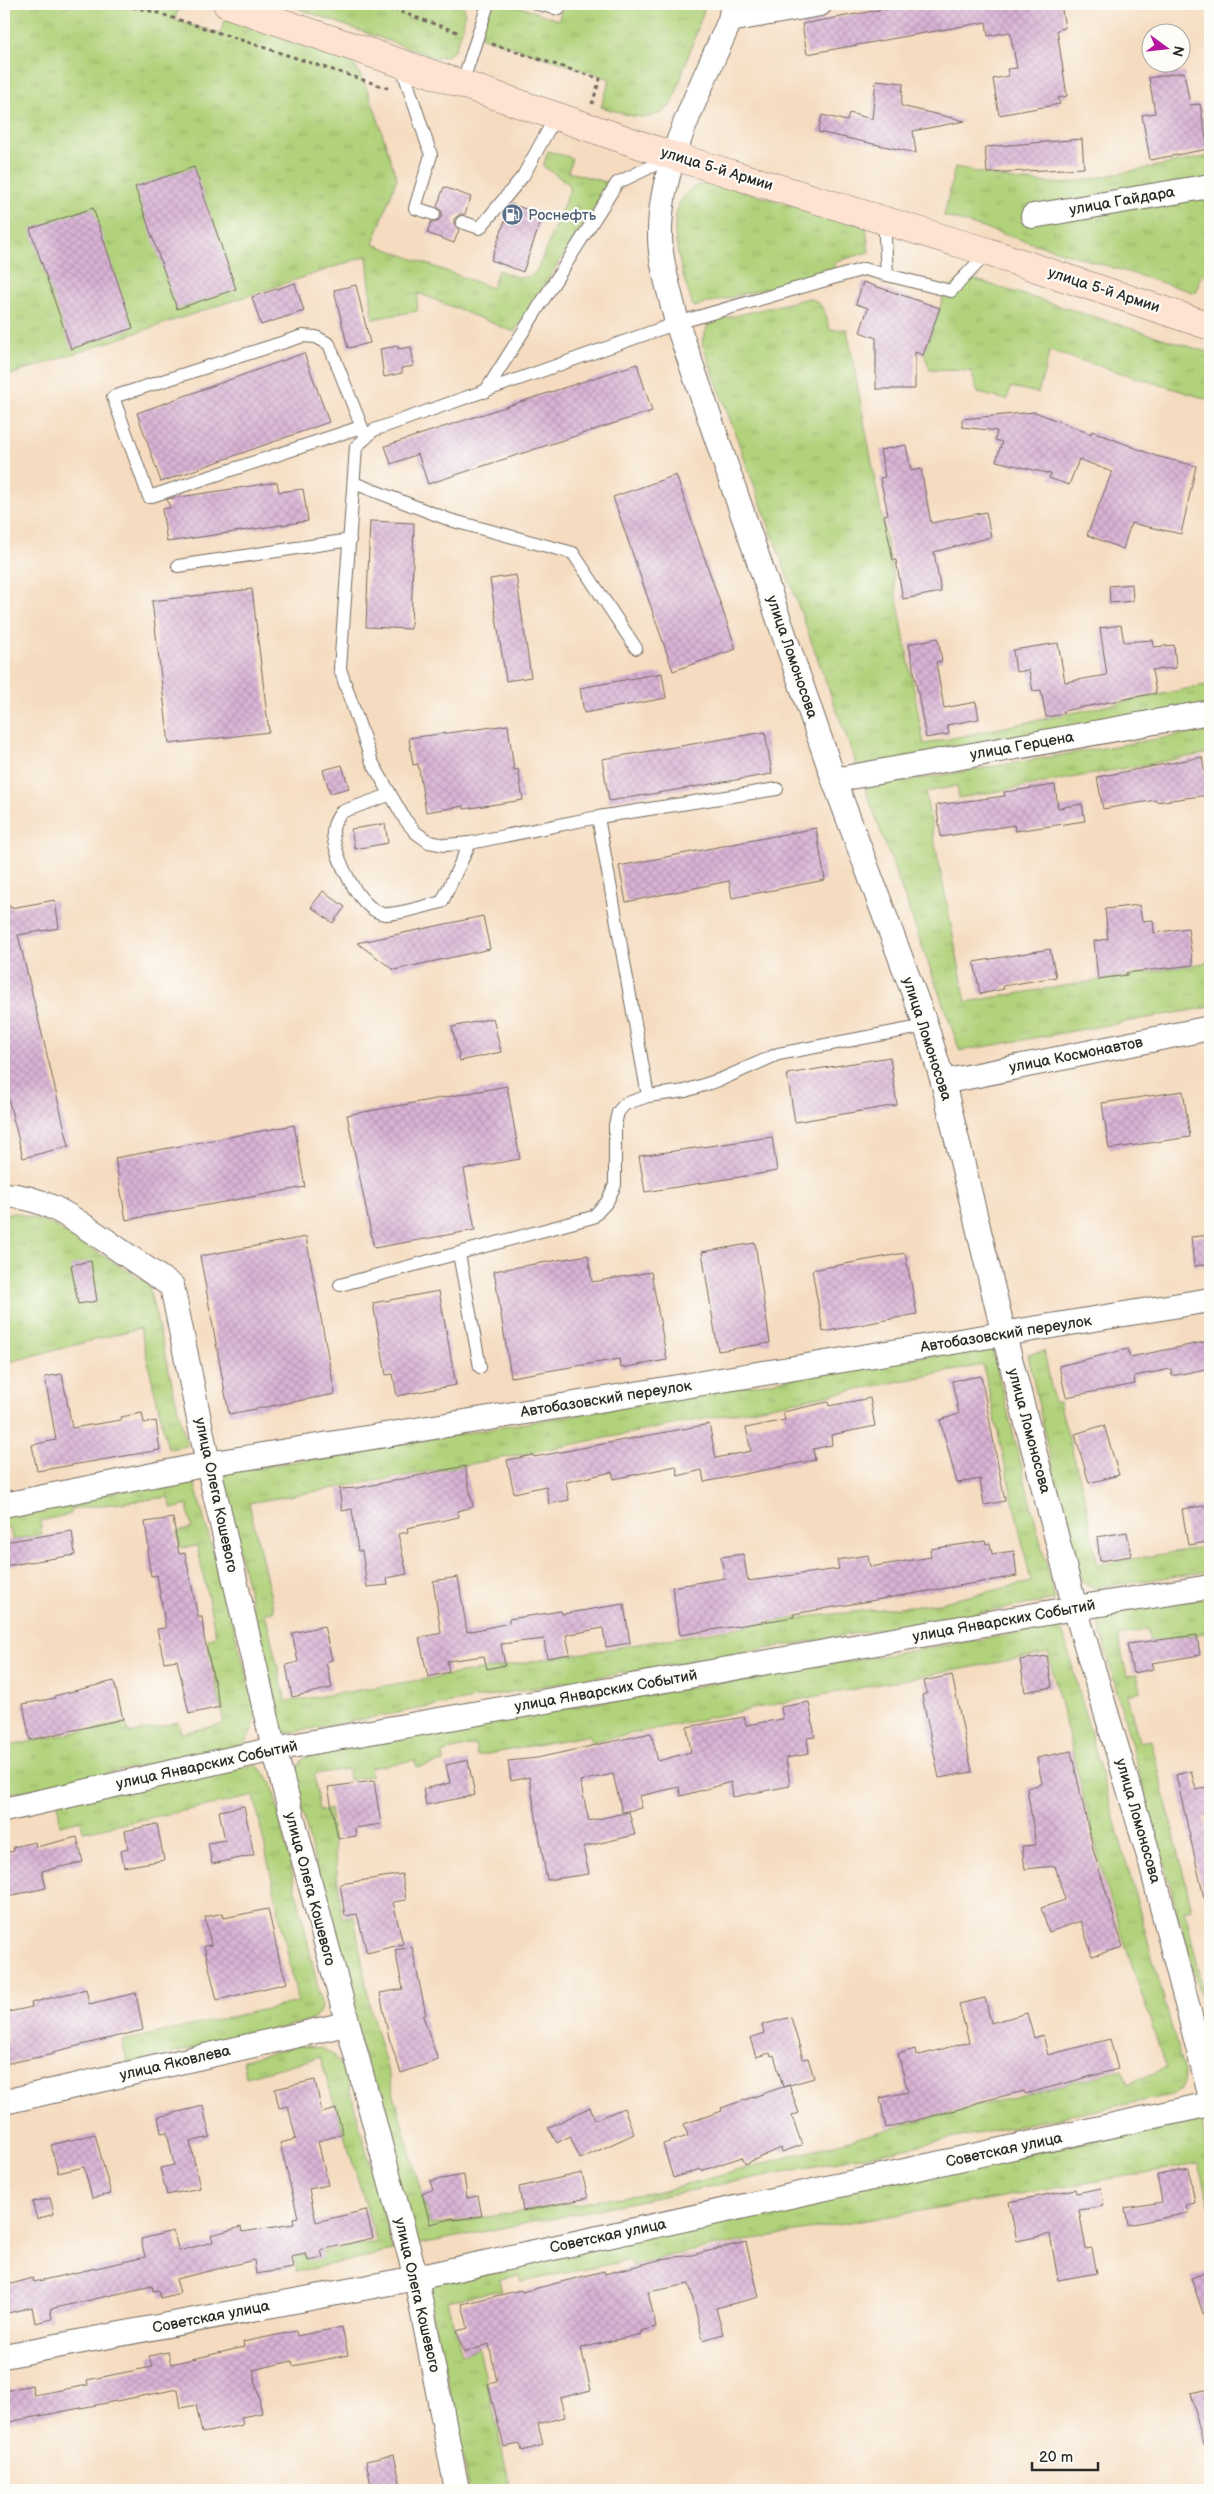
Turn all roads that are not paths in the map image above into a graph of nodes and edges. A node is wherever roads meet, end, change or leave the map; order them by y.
1 (227, 4) edge
2 (488, 4) edge
3 (537, 4) edge
4 (820, 4) edge
5 (559, 9) dead end
6 (732, 12) edge
7 (401, 64) junction
8 (462, 84) junction
9 (556, 116) junction
10 (673, 156) junction
11 (1210, 186) edge
12 (434, 214) dead end
13 (1033, 216) dead end
14 (884, 220) junction
15 (462, 222) dead end
16 (988, 252) junction
17 (886, 275) junction
18 (677, 323) junction
19 (1210, 326) edge
20 (485, 392) junction
21 (364, 433) junction
22 (354, 482) junction
23 (350, 540) junction
24 (178, 566) dead end
25 (636, 648) dead end
26 (1210, 712) edge
27 (834, 780) junction
28 (777, 789) dead end
29 (389, 795) junction
30 (598, 817) junction
31 (470, 843) junction
32 (926, 1026) junction
33 (1210, 1028) edge
34 (943, 1082) junction
35 (648, 1096) junction
36 (4, 1195) edge
37 (460, 1254) junction
38 (340, 1285) dead end
39 (1210, 1300) edge
40 (1004, 1335) junction
41 (480, 1367) dead end
42 (208, 1464) junction
43 (4, 1505) edge
44 (1210, 1587) edge
45 (1075, 1608) junction
46 (274, 1749) junction
47 (4, 1810) edge
48 (346, 2024) junction
49 (1210, 2094) edge
50 (4, 2102) edge
51 (1210, 2104) edge
52 (416, 2278) junction
53 (4, 2356) edge
54 (457, 2490) edge

1 - 7 street, улица 5-й Армии
2 - 8 lane
3 - 5 lane
4 - 6 street
6 - 10 street, улица Ломоносова
7 - 8 street, улица 5-й Армии
7 - 12 lane
8 - 9 street, улица 5-й Армии
9 - 10 street, улица 5-й Армии
9 - 15 lane
10 - 14 street, улица 5-й Армии
10 - 18 street, улица Ломоносова
10 - 20 lane
11 - 13 street, улица Гайдара
14 - 16 street, улица 5-й Армии
14 - 17 lane
16 - 17 lane
16 - 19 street, улица 5-й Армии
17 - 18 lane
18 - 20 lane
18 - 27 street, улица Ломоносова
20 - 21 lane
21 - 21 lane
21 - 22 lane
22 - 23 lane
22 - 25 lane
23 - 24 lane
23 - 29 lane
26 - 27 street, улица Герцена
27 - 32 street, улица Ломоносова
28 - 30 lane
29 - 31 lane
29 - 31 lane
30 - 31 lane
30 - 35 lane
32 - 34 street, улица Ломоносова
32 - 35 lane
33 - 34 street, улица Космонавтов
34 - 40 street, улица Ломоносова
35 - 37 lane
36 - 42 street, улица Олега Кошевого
37 - 38 lane
37 - 41 lane
39 - 40 street, Автобазовский переулок
40 - 42 street, Автобазовский переулок
40 - 45 street, улица Ломоносова
42 - 43 street, Автобазовский переулок
42 - 46 street, улица Олега Кошевого
44 - 45 street, улица Январских Событий
45 - 46 street, улица Январских Событий
45 - 49 street, улица Ломоносова
46 - 47 street, улица Январских Событий
46 - 48 street, улица Олега Кошевого
48 - 50 street, улица Яковлева
48 - 52 street, улица Олега Кошевого
51 - 52 street, Советская улица
52 - 53 street, Советская улица
52 - 54 street, улица Олега Кошевого

